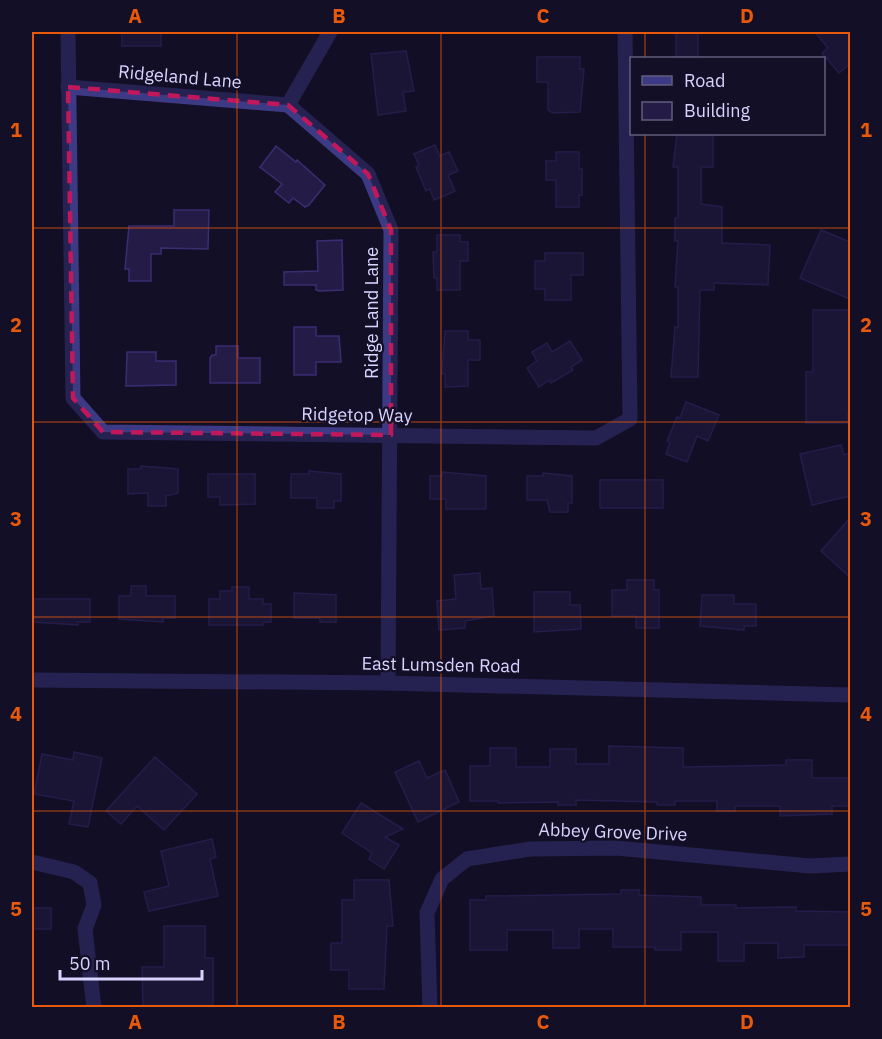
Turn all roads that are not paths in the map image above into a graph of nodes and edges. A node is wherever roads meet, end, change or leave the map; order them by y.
1 (68, 32) edge
2 (330, 32) edge
3 (625, 32) edge
4 (68, 87) junction
5 (288, 105) junction
6 (391, 435) junction
7 (32, 680) edge
8 (388, 683) junction
9 (850, 695) edge
10 (32, 862) edge
11 (850, 864) edge
12 (94, 1008) edge
13 (430, 1008) edge

1 - 4 street, Ridgetop Way
2 - 5 street
3 - 6 street, Ridgetop Way
4 - 5 street, Ridgeland Lane
4 - 6 street, Ridgetop Way
5 - 6 street, Ridge Land Lane
6 - 8 street, Ridge Land Lane
7 - 8 street, East Lumsden Road
8 - 9 street, East Lumsden Road
10 - 12 street
11 - 13 street, Abbey Grove Drive

